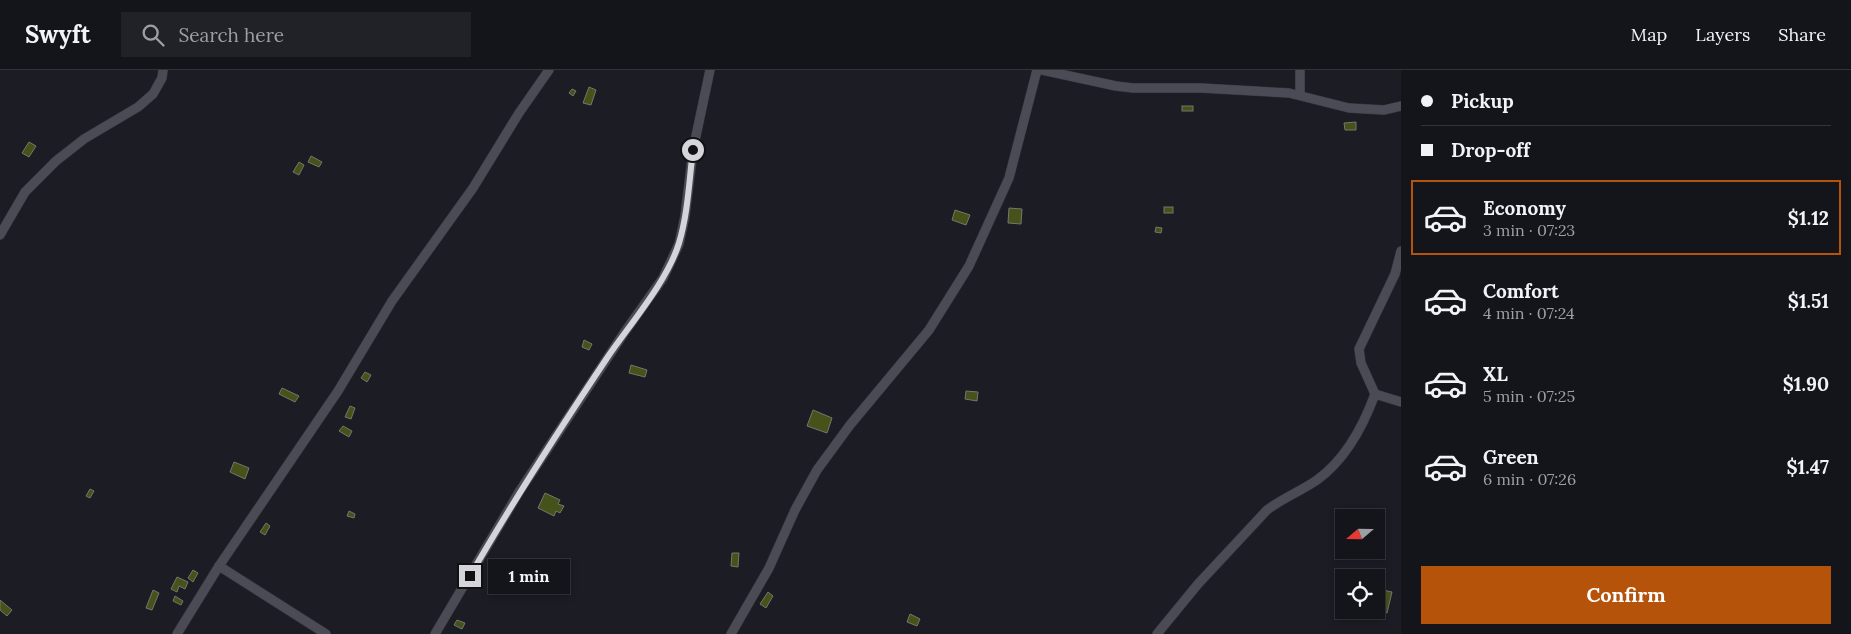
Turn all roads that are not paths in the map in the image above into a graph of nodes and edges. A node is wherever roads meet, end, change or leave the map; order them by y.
1 (163, 70) edge
2 (549, 70) edge
3 (710, 70) edge
4 (1037, 70) edge
5 (1042, 70) edge
6 (1300, 70) edge
7 (1300, 95) junction
8 (1401, 106) edge
9 (0, 236) edge
10 (1401, 251) edge
11 (1375, 394) junction
12 (1401, 402) edge
13 (219, 566) junction
14 (177, 634) edge
15 (326, 634) edge
16 (435, 634) edge
17 (731, 634) edge
18 (1157, 634) edge

1 - 9 street
2 - 13 street
3 - 16 street
4 - 17 street
5 - 7 street
6 - 7 street
7 - 8 street
10 - 11 street
11 - 12 street
11 - 18 street
13 - 14 street
13 - 15 street

